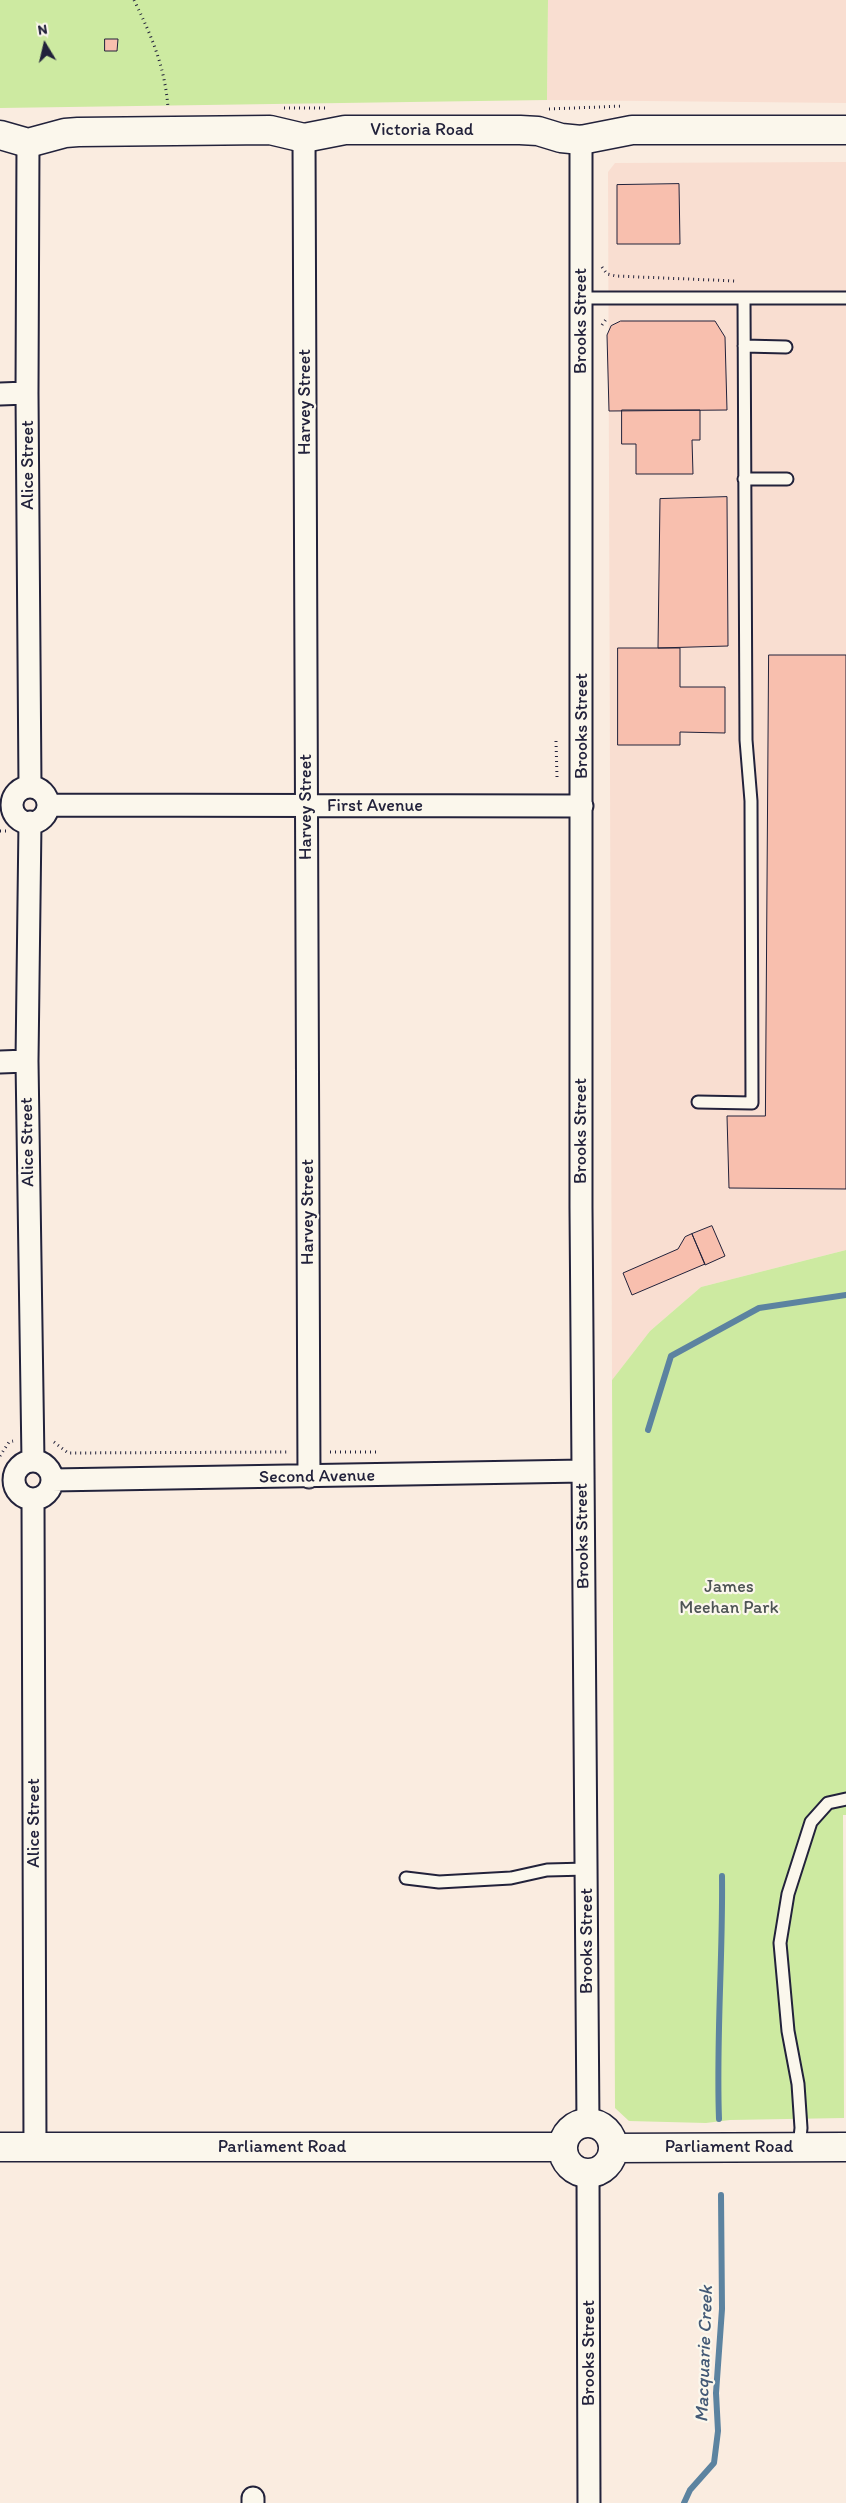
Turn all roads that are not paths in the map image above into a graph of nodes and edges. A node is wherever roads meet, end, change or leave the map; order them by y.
1 (846, 130) edge
2 (0, 135) edge
3 (304, 138) junction
4 (582, 140) junction
5 (28, 142) junction
6 (581, 298) junction
7 (744, 298) junction
8 (846, 298) edge
9 (744, 346) junction
10 (786, 347) dead end
11 (27, 393) junction
12 (0, 394) edge
13 (744, 479) junction
14 (787, 479) dead end
15 (30, 787) junction
16 (6, 805) edge
17 (48, 805) junction
18 (306, 806) junction
19 (582, 806) junction
20 (22, 827) junction
21 (0, 1062) edge
22 (27, 1062) junction
23 (698, 1102) dead end
24 (33, 1461) junction
25 (583, 1471) junction
26 (309, 1477) junction
27 (7, 1480) edge
28 (52, 1480) junction
29 (33, 1500) junction
30 (846, 1799) edge
31 (586, 1869) junction
32 (406, 1878) dead end
33 (588, 2123) junction
34 (0, 2146) edge
35 (35, 2146) junction
36 (563, 2147) junction
37 (799, 2147) junction
38 (846, 2147) edge
39 (612, 2148) junction
40 (588, 2172) junction
41 (590, 2503) edge

1 - 4 street, Victoria Road
2 - 5 street, Victoria Road
3 - 4 street, Victoria Road
3 - 5 street, Victoria Road
3 - 18 street, Harvey Street
4 - 6 street, Brooks Street
5 - 11 street, Alice Street
6 - 7 lane
6 - 19 street, Brooks Street
7 - 8 lane
7 - 9 lane
9 - 10 lane
9 - 13 lane
11 - 12 street
11 - 15 street, Alice Street
13 - 14 lane
13 - 23 lane
15 - 16 street
15 - 17 street
16 - 20 street
17 - 18 street, First Avenue
17 - 20 street
18 - 19 street, First Avenue
18 - 26 street, Harvey Street
19 - 25 street, Brooks Street
20 - 22 street, Alice Street
21 - 22 street
22 - 24 street, Alice Street
24 - 27 street
24 - 28 street
25 - 26 street, Second Avenue
25 - 31 street, Brooks Street
26 - 28 street, Second Avenue
27 - 29 street
28 - 29 street
29 - 35 street, Alice Street
30 - 37 lane
31 - 32 lane
31 - 33 street, Brooks Street
33 - 36 street
33 - 39 street
34 - 35 street, Parliament Road
35 - 36 street, Parliament Road
36 - 40 street
37 - 38 street, Parliament Road
37 - 39 street, Parliament Road
39 - 40 street
40 - 41 street, Brooks Street

